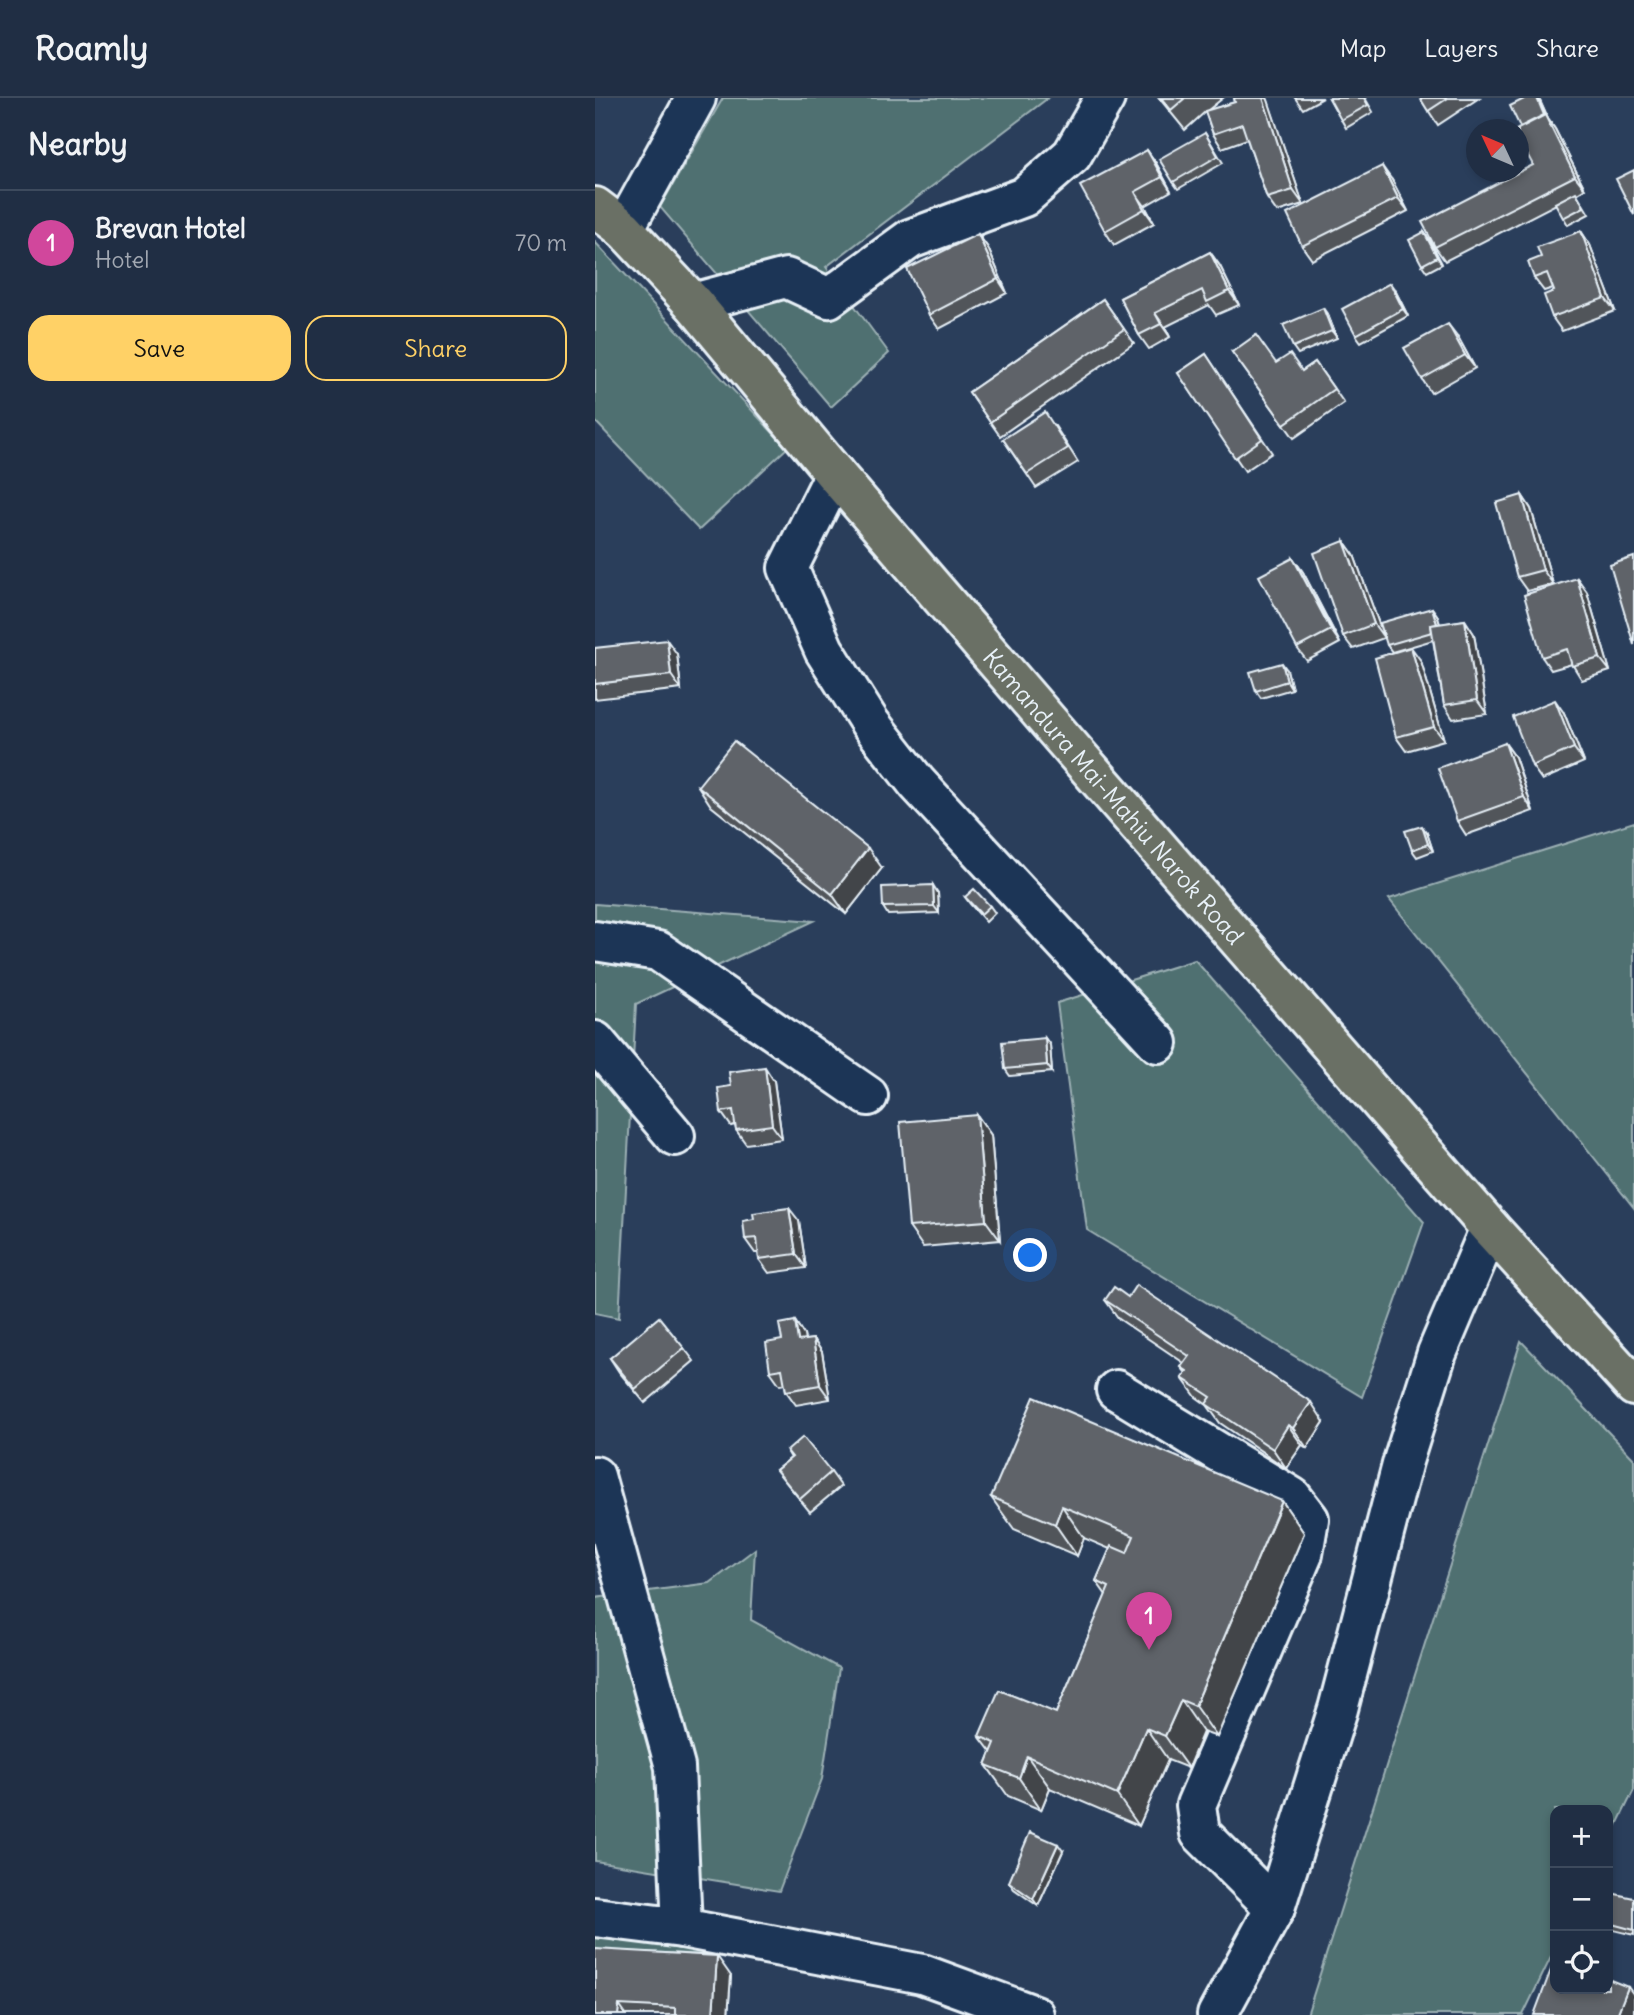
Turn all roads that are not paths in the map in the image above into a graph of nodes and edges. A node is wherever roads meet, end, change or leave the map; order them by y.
1 (696, 98) edge
2 (1105, 98) edge
3 (609, 218) edge
4 (693, 303) junction
5 (835, 474) junction
6 (595, 941) edge
7 (595, 1041) edge
8 (1157, 1043) dead end
9 (868, 1096) dead end
10 (675, 1136) dead end
11 (1490, 1228) junction
12 (1634, 1386) edge
13 (1116, 1390) dead end
14 (595, 1476) edge
15 (1275, 1908) junction
16 (595, 1917) edge
17 (682, 1928) junction
18 (1034, 2015) edge
19 (1217, 2015) edge

1 - 3 street
2 - 4 street
3 - 4 highway, Kamandura Mai-Mahiu Narok Road
4 - 5 highway, Kamandura Mai-Mahiu Narok Road
5 - 8 street
5 - 11 highway, Kamandura Mai-Mahiu Narok Road
6 - 9 street
7 - 10 street
11 - 12 highway, Kamandura Mai-Mahiu Narok Road
11 - 15 street
13 - 15 street
14 - 17 street
15 - 19 street
16 - 17 street
17 - 18 street

